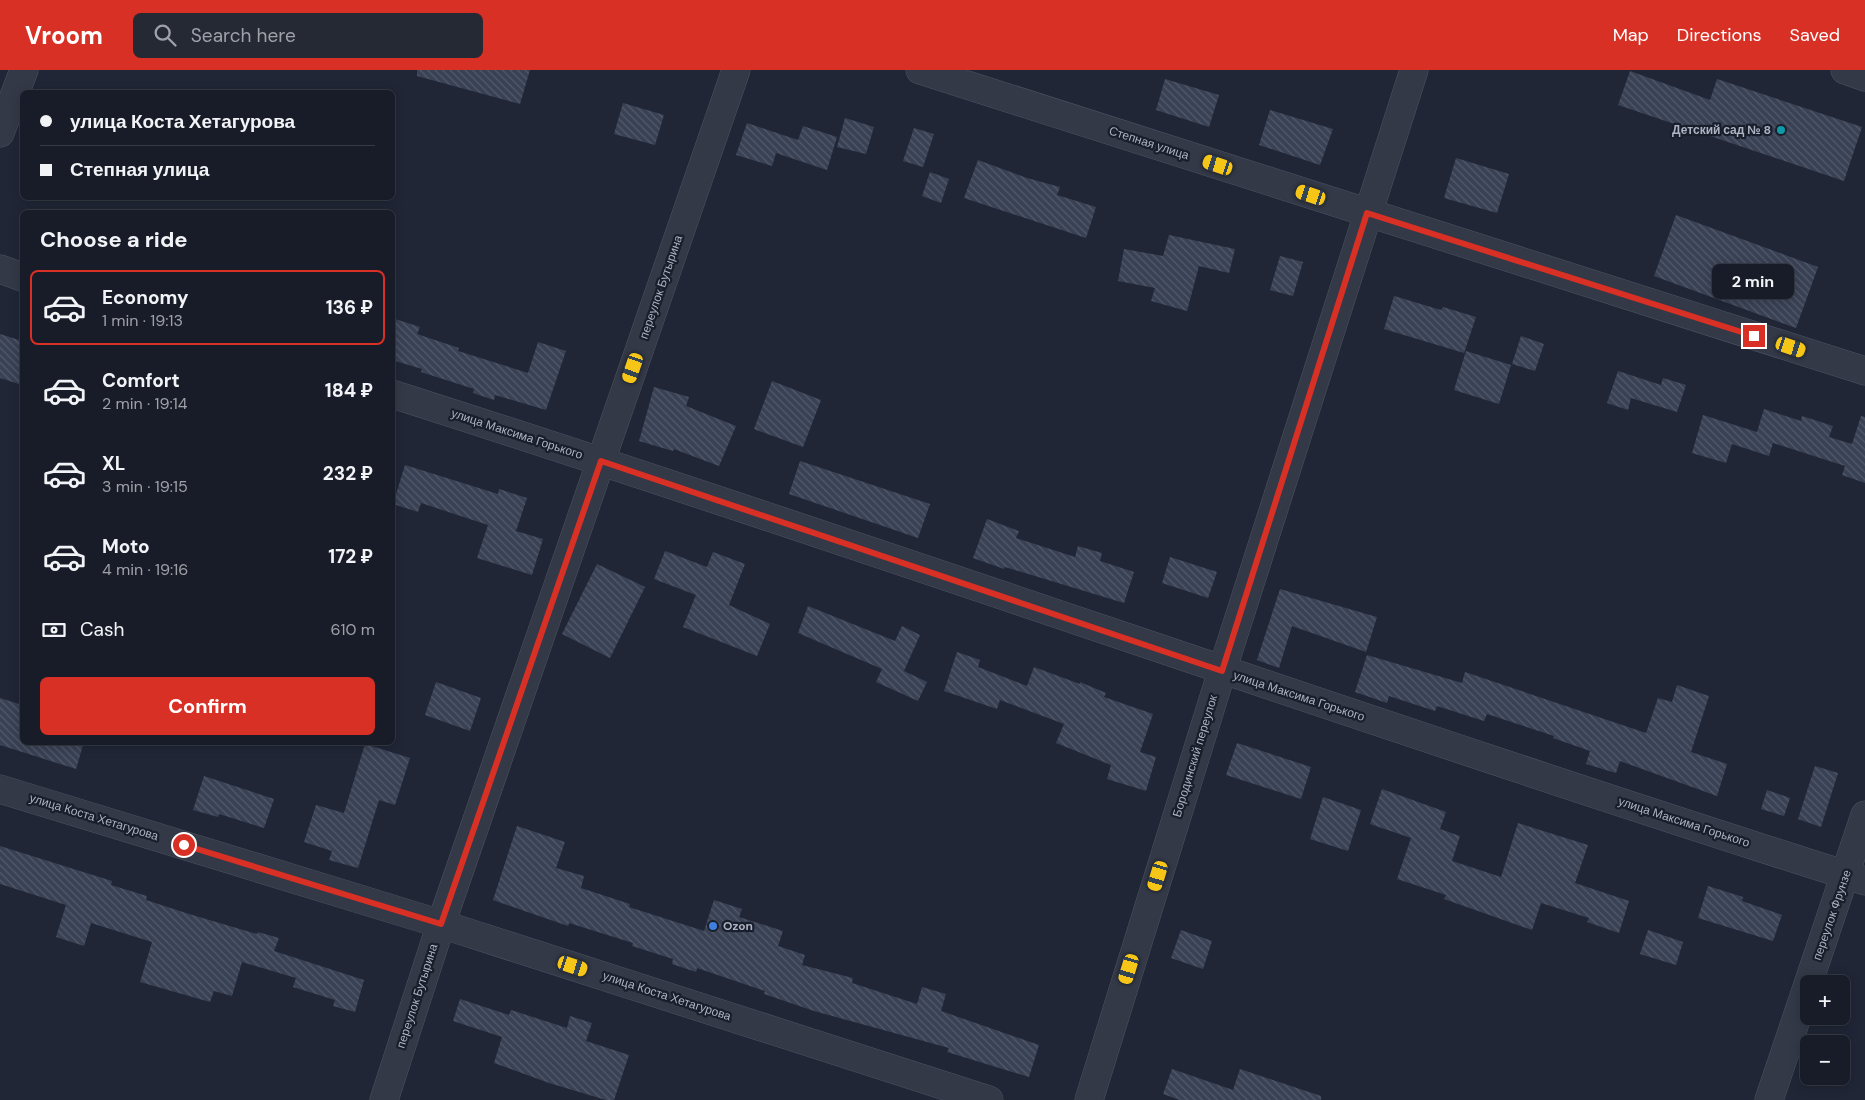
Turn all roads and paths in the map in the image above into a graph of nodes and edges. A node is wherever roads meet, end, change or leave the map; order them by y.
1 (24, 70) edge
2 (736, 70) edge
3 (920, 70) edge
4 (1414, 70) edge
5 (1845, 70) edge
6 (1865, 77) edge
7 (0, 133) edge
8 (1367, 213) junction
9 (0, 269) edge
10 (20, 276) edge
11 (1865, 371) edge
12 (395, 395) edge
13 (601, 461) junction
14 (1222, 671) junction
15 (0, 789) edge
16 (1865, 815) edge
17 (1855, 878) edge
18 (441, 924) junction
19 (384, 1100) edge
20 (989, 1100) edge
21 (1089, 1100) edge
22 (1769, 1100) edge

1 - 7 street
2 - 13 street, переулок Бутырина
3 - 8 street, Степная улица
4 - 8 street, Бородинский переулок
5 - 6 street
8 - 11 street, Степная улица
8 - 14 street, Бородинский переулок
9 - 10 street
12 - 13 street, улица Максима Горького
13 - 14 street, улица Максима Горького
13 - 18 street, переулок Бутырина
14 - 17 street, улица Максима Горького
14 - 21 street, Бородинский переулок
15 - 18 street, улица Коста Хетагурова
16 - 17 street, переулок Фрунзе
17 - 22 street, переулок Фрунзе
18 - 19 street, переулок Бутырина
18 - 20 street, улица Коста Хетагурова

